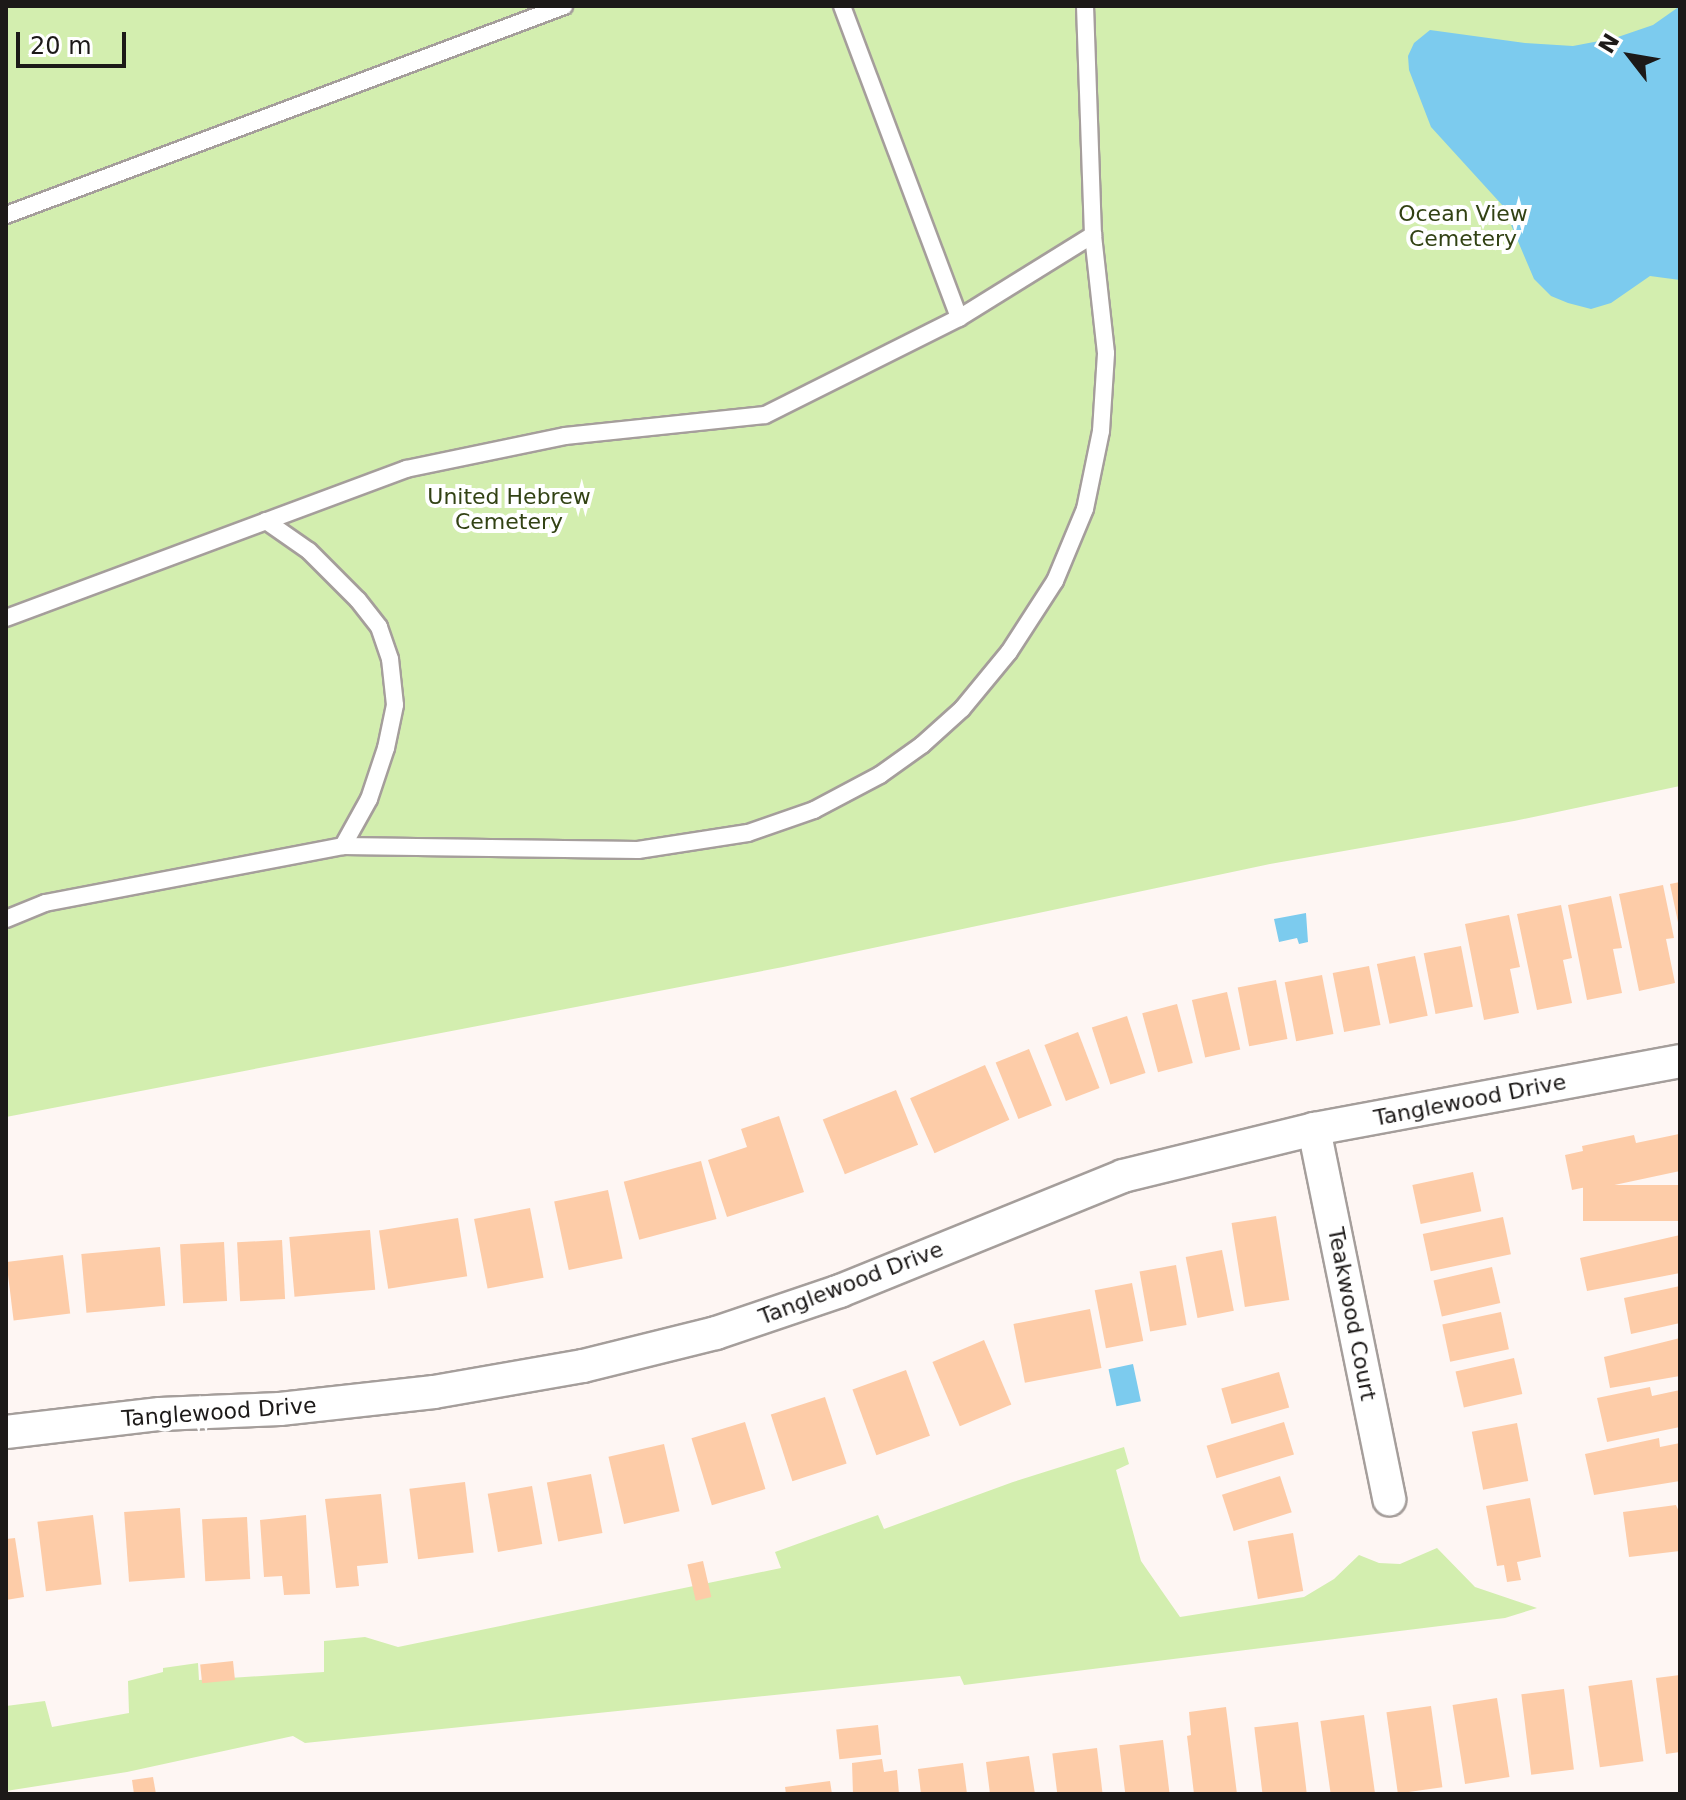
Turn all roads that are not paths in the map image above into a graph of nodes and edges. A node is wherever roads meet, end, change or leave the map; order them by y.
1 (564, 6) edge
2 (842, 6) edge
3 (1085, 6) edge
4 (6, 215) edge
5 (1093, 235) junction
6 (959, 318) junction
7 (266, 521) junction
8 (6, 618) edge
9 (343, 846) junction
10 (6, 919) edge
11 (1680, 1061) edge
12 (1314, 1129) junction
13 (6, 1432) edge
14 (1389, 1499) dead end

1 - 4 lane
2 - 6 lane
3 - 5 lane
5 - 6 lane
5 - 9 lane
6 - 7 lane
7 - 8 lane
7 - 9 lane
9 - 10 lane
11 - 12 street, Tanglewood Drive
12 - 13 street, Tanglewood Drive
12 - 14 street, Teakwood Court

